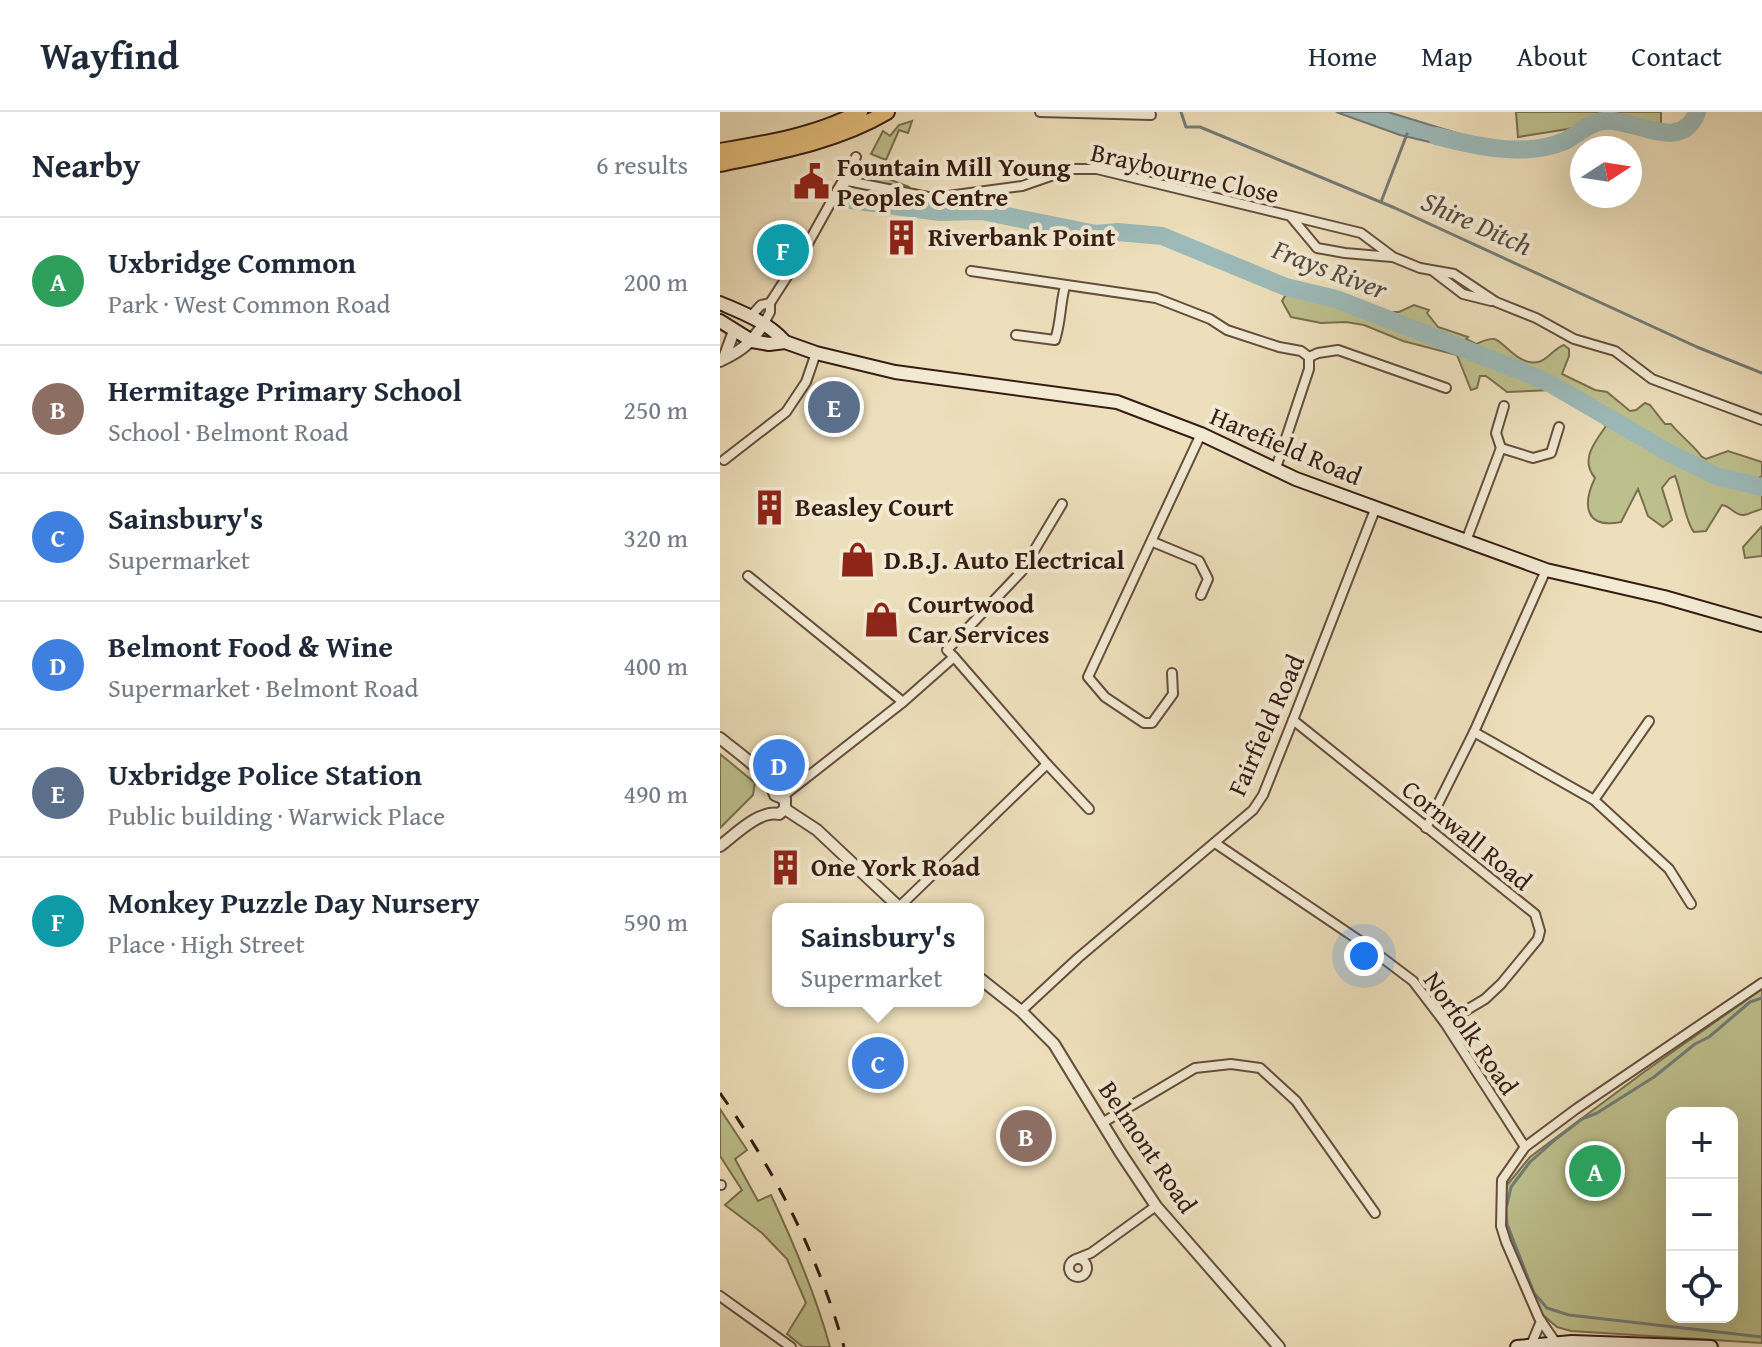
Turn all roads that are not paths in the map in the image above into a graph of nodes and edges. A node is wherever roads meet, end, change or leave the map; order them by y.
1 (860, 112) edge
2 (887, 112) edge
3 (1040, 112) edge
4 (1151, 115) dead end
5 (720, 151) edge
6 (856, 157) dead end
7 (720, 164) edge
8 (838, 189) junction
9 (1292, 218) junction
10 (1393, 257) junction
11 (971, 271) dead end
12 (1065, 286) junction
13 (720, 303) edge
14 (770, 303) junction
15 (751, 316) junction
16 (720, 321) edge
17 (763, 325) junction
18 (734, 331) junction
19 (1016, 335) dead end
20 (752, 341) junction
21 (785, 342) junction
22 (816, 353) junction
23 (1309, 357) junction
24 (722, 360) edge
25 (1446, 388) dead end
26 (1504, 406) dead end
27 (1762, 420) edge
28 (1559, 427) dead end
29 (1201, 434) junction
30 (1501, 448) junction
31 (724, 460) dead end
32 (1275, 471) junction
33 (1062, 504) dead end
34 (1376, 507) junction
35 (1466, 541) junction
36 (1153, 542) junction
37 (1546, 570) junction
38 (748, 576) dead end
39 (1201, 595) dead end
40 (1762, 625) edge
41 (954, 657) junction
42 (1172, 673) dead end
43 (903, 702) junction
44 (1293, 720) junction
45 (1649, 721) dead end
46 (1474, 732) junction
47 (720, 738) edge
48 (1047, 764) junction
49 (779, 796) junction
50 (1594, 800) junction
51 (785, 809) junction
52 (1089, 809) dead end
53 (772, 812) junction
54 (1426, 828) junction
55 (1215, 843) junction
56 (720, 846) edge
57 (895, 903) edge
58 (905, 903) edge
59 (1691, 904) dead end
60 (984, 982) edge
61 (1762, 983) edge
62 (1021, 1011) junction
63 (1445, 1023) junction
64 (1102, 1123) junction
65 (1525, 1147) junction
66 (1156, 1206) junction
67 (1375, 1213) dead end
68 (1091, 1253) junction
69 (1076, 1259) junction
70 (1086, 1270) junction
71 (720, 1296) edge
72 (1541, 1321) junction
73 (1556, 1343) junction
74 (1524, 1346) edge
75 (791, 1347) edge
76 (1279, 1347) edge
77 (1711, 1347) edge

1 - 5 main road
2 - 7 main road
3 - 4 street
6 - 8 street
8 - 9 street, Braybourne Close
8 - 14 street
9 - 10 street, Braybourne Close
9 - 10 street, Braybourne Close
10 - 27 street, Braybourne Close
11 - 12 street
12 - 19 street
12 - 23 street
13 - 15 main road, Harefield Road
14 - 15 street
14 - 17 street
15 - 17 main road, Harefield Road
16 - 18 main road, Harefield Road
17 - 20 street
17 - 21 main road, Harefield Road
18 - 20 main road, Harefield Road
18 - 24 street
20 - 21 main road, Harefield Road
20 - 24 street
21 - 22 main road, Harefield Road
22 - 29 main road, Harefield Road
22 - 31 street
23 - 25 street
23 - 32 street
26 - 30 street
28 - 30 street
29 - 32 main road, Harefield Road
29 - 36 street
30 - 35 street
32 - 34 main road, Harefield Road
33 - 41 street
34 - 35 main road, Harefield Road
34 - 44 street, Fairfield Road
35 - 37 main road, Harefield Road
36 - 39 street
36 - 42 street
37 - 40 main road, Harefield Road
37 - 46 street
38 - 43 street
41 - 43 street
41 - 48 street
43 - 49 street
44 - 54 street, Cornwall Road
44 - 55 street, Fairfield Road
45 - 50 street
46 - 50 street
46 - 54 street
47 - 49 street
48 - 52 street
48 - 58 street
49 - 51 street
49 - 53 street
50 - 59 street
51 - 53 street
51 - 57 street
53 - 56 street
54 - 63 street, Cornwall Road
55 - 62 street, Fairfield Road
55 - 63 street, Norfolk Road
60 - 62 street, Belmont Road
61 - 65 street
62 - 64 street, Belmont Road
63 - 65 street, Norfolk Road
64 - 66 street, Belmont Road
64 - 67 street
65 - 72 street
66 - 68 street
66 - 76 street, Belmont Road
68 - 69 street
68 - 70 street
69 - 70 street
69 - 70 street
71 - 75 street
72 - 73 street
72 - 74 street
73 - 74 main road
73 - 77 main road

